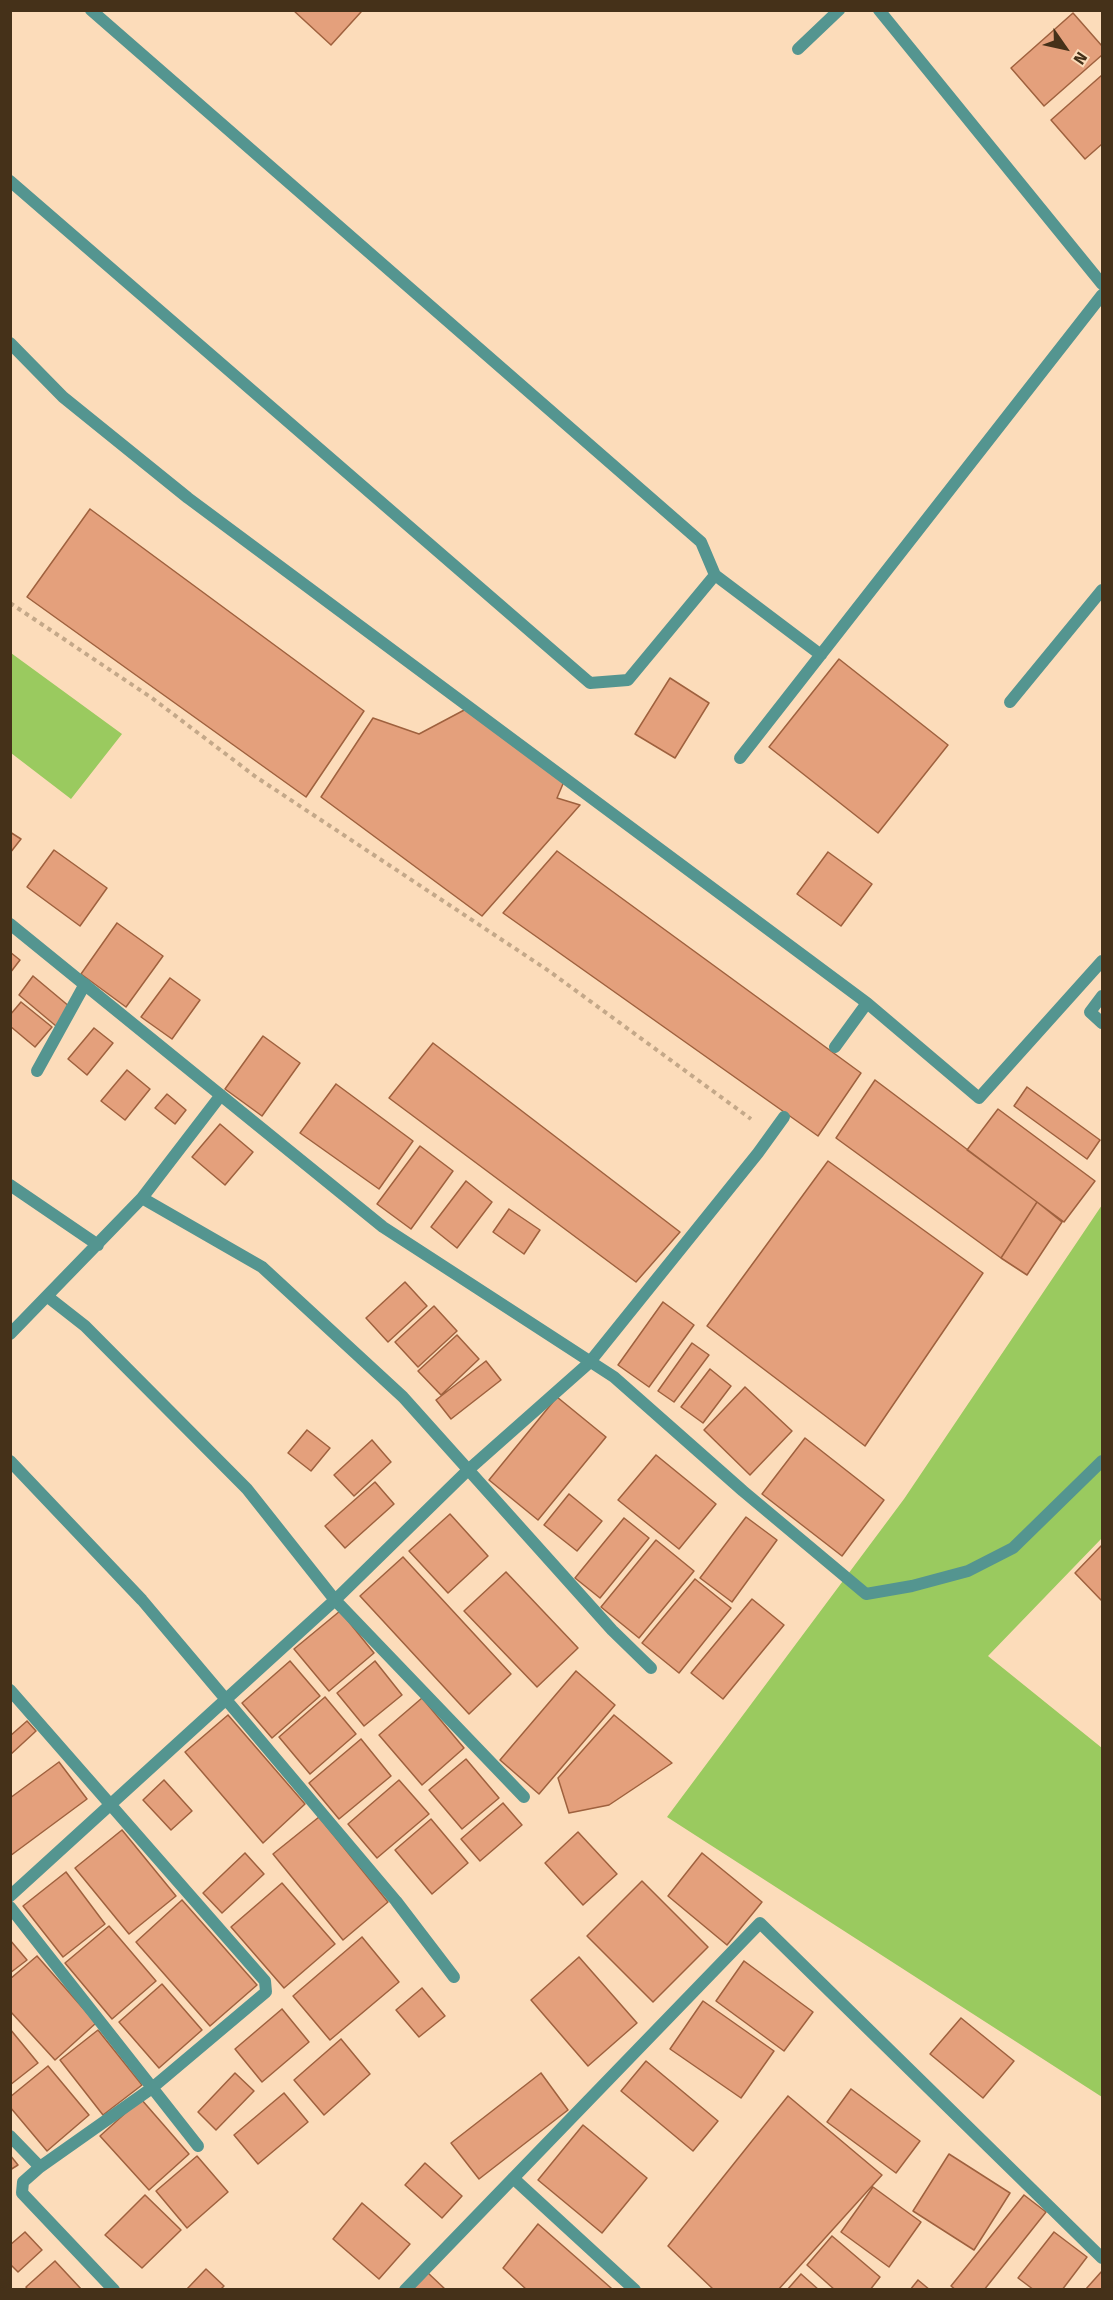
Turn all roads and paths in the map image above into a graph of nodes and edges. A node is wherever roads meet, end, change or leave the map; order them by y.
1 (91, 10) edge
2 (839, 10) edge
3 (879, 10) edge
4 (798, 49) dead end
5 (10, 181) edge
6 (1102, 285) edge
7 (1102, 295) edge
8 (10, 343) edge
9 (715, 575) junction
10 (1102, 590) edge
11 (10, 603) edge
12 (821, 655) junction
13 (1010, 702) dead end
14 (740, 758) dead end
15 (10, 924) edge
16 (1102, 961) edge
17 (85, 984) junction
18 (1102, 996) edge
19 (867, 1004) junction
20 (1102, 1023) edge
21 (835, 1047) dead end
22 (37, 1071) dead end
23 (221, 1095) junction
24 (784, 1118) dead end
25 (747, 1127) dead end
26 (10, 1185) edge
27 (142, 1198) junction
28 (98, 1245) junction
29 (48, 1297) junction
30 (10, 1334) edge
31 (589, 1363) junction
32 (10, 1461) edge
33 (1102, 1461) edge
34 (468, 1471) junction
35 (335, 1600) junction
36 (651, 1668) dead end
37 (10, 1690) edge
38 (225, 1699) junction
39 (524, 1797) dead end
40 (111, 1804) junction
41 (10, 1896) edge
42 (10, 1907) edge
43 (453, 1977) dead end
44 (153, 2088) junction
45 (10, 2136) edge
46 (198, 2146) dead end
47 (40, 2167) junction
48 (513, 2178) junction
49 (1102, 2258) edge
50 (114, 2289) edge
51 (405, 2289) edge
52 (635, 2289) edge

1 - 9 street
2 - 4 street
3 - 6 street
5 - 9 street
7 - 12 street
8 - 19 street
9 - 12 street
10 - 13 street
11 - 25 path
12 - 14 street
15 - 17 street
16 - 19 street
17 - 22 street
17 - 23 street
18 - 20 street
19 - 21 street
23 - 27 street
23 - 31 street
24 - 31 street
26 - 28 street
27 - 28 street
27 - 34 street
28 - 29 street
29 - 30 street
29 - 35 street
31 - 33 street
31 - 34 street
32 - 38 street
34 - 35 street
34 - 36 street
35 - 38 street
35 - 39 street
37 - 40 street
38 - 40 street
38 - 43 street
40 - 41 street
40 - 44 street
42 - 44 street
44 - 46 street
44 - 47 street
45 - 47 street
47 - 50 street
48 - 49 street
48 - 51 street
48 - 52 street

